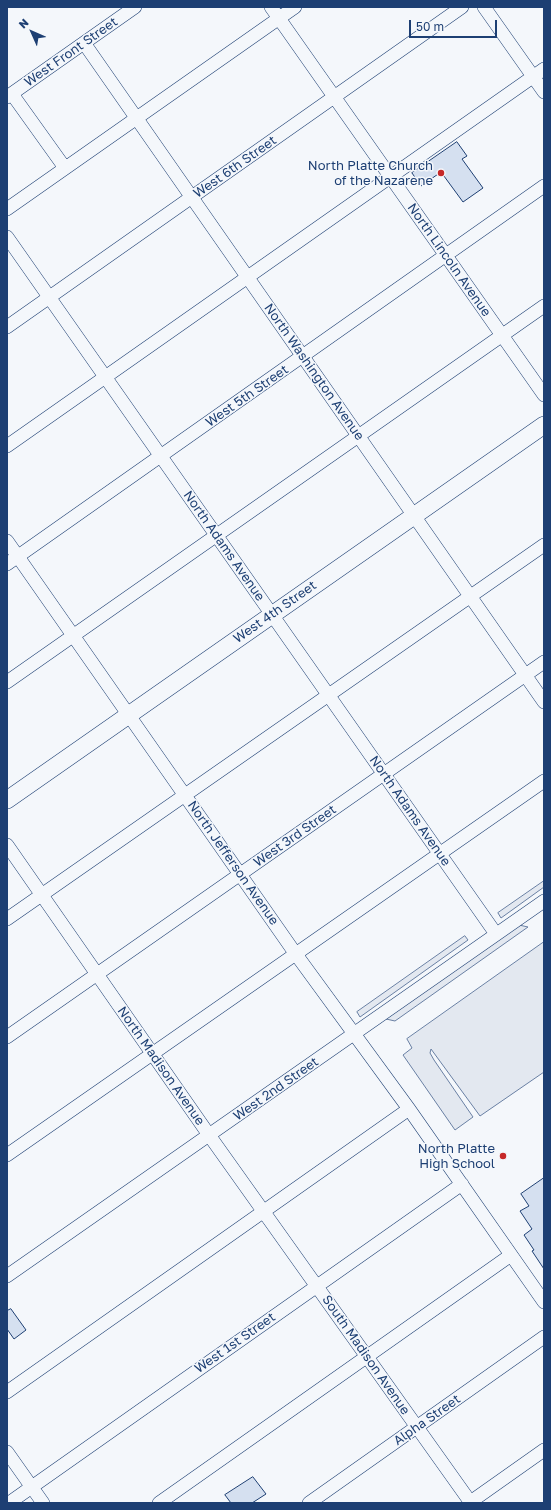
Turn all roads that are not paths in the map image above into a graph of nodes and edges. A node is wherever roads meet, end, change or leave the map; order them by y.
1 (135, 7) edge
2 (271, 7) edge
3 (295, 7) edge
4 (462, 7) edge
5 (484, 7) edge
6 (279, 18) junction
7 (84, 43) junction
8 (539, 73) edge
9 (544, 92) edge
10 (9, 95) edge
11 (334, 97) junction
12 (136, 118) junction
13 (65, 168) junction
14 (391, 177) junction
15 (544, 186) edge
16 (192, 197) junction
17 (7, 209) edge
18 (7, 236) edge
19 (446, 255) junction
20 (248, 277) junction
21 (50, 297) junction
22 (544, 306) edge
23 (7, 327) edge
24 (502, 335) junction
25 (303, 356) junction
26 (106, 377) junction
27 (544, 395) edge
28 (544, 425) edge
29 (359, 436) junction
30 (7, 446) edge
31 (162, 456) junction
32 (414, 515) junction
33 (216, 535) junction
34 (7, 541) edge
35 (544, 545) edge
36 (18, 557) junction
37 (7, 564) edge
38 (470, 596) junction
39 (272, 614) junction
40 (74, 636) junction
41 (544, 662) edge
42 (525, 675) junction
43 (7, 682) edge
44 (328, 695) junction
45 (544, 702) edge
46 (129, 714) junction
47 (384, 774) junction
48 (544, 781) edge
49 (185, 795) junction
50 (7, 800) edge
51 (7, 845) edge
52 (439, 853) junction
53 (241, 874) junction
54 (42, 895) junction
55 (544, 901) edge
56 (7, 919) edge
57 (496, 934) junction
58 (295, 953) junction
59 (97, 974) junction
60 (354, 1034) junction
61 (7, 1037) edge
62 (152, 1053) junction
63 (409, 1109) junction
64 (209, 1135) junction
65 (7, 1155) edge
66 (462, 1184) junction
67 (264, 1211) junction
68 (511, 1255) junction
69 (7, 1276) edge
70 (317, 1286) junction
71 (544, 1302) edge
72 (544, 1337) edge
73 (368, 1358) junction
74 (7, 1392) edge
75 (417, 1427) junction
76 (544, 1450) edge
77 (7, 1452) edge
78 (32, 1487) junction
79 (9, 1503) edge
80 (43, 1503) edge
81 (160, 1503) edge
82 (309, 1503) edge
83 (470, 1503) edge

1 - 7 street, West Front Street
2 - 6 street, North Lincoln Avenue
3 - 6 street
4 - 11 street, West 6th Street
5 - 8 street
6 - 11 street, North Lincoln Avenue
6 - 12 street
7 - 10 street, West Front Street
7 - 12 street, North Washington Avenue
8 - 9 street
8 - 14 street
10 - 13 street
11 - 14 street, North Lincoln Avenue
11 - 16 street, West 6th Street
12 - 13 street
12 - 16 street, North Washington Avenue
13 - 17 street
14 - 19 street, North Lincoln Avenue
14 - 20 street
15 - 19 street, West 5th Street
16 - 20 street, North Washington Avenue
16 - 21 street, West 6th Street
18 - 21 street, North Adams Avenue
19 - 24 street, North Lincoln Avenue
19 - 25 street, West 5th Street
20 - 25 street, North Washington Avenue
20 - 26 street
21 - 23 street, West 6th Street
21 - 26 street, North Adams Avenue
22 - 24 street
24 - 27 street, North Lincoln Avenue
24 - 29 street
25 - 29 street, North Washington Avenue
25 - 31 street, West 5th Street
26 - 30 street
26 - 31 street, North Adams Avenue
28 - 32 main road, West 4th Street
29 - 32 street, North Washington Avenue
29 - 33 street
31 - 33 street, North Adams Avenue
31 - 36 street, West 5th Street
32 - 38 street, North Washington Avenue
32 - 39 main road, West 4th Street
33 - 39 street, North Adams Avenue
33 - 40 street
34 - 36 street, North Jefferson Avenue
35 - 38 street
36 - 37 street, West 5th Street
36 - 40 street, North Jefferson Avenue
38 - 42 street, North Washington Avenue
38 - 44 street
39 - 44 street, North Adams Avenue
39 - 46 main road, West 4th Street
40 - 43 street
40 - 46 street, North Jefferson Avenue
41 - 42 street, West 3rd Street
42 - 45 street, North Washington Avenue
42 - 47 street, West 3rd Street
44 - 47 street, North Adams Avenue
44 - 49 street
46 - 49 street, North Jefferson Avenue
46 - 50 main road, West 4th Street
47 - 52 street, North Adams Avenue
47 - 53 street, West 3rd Street
48 - 52 street
49 - 53 street, North Jefferson Avenue
49 - 54 street
51 - 54 street, North Madison Avenue
52 - 57 street, North Adams Avenue
52 - 58 street
53 - 58 street, North Jefferson Avenue
53 - 59 street, West 3rd Street
54 - 56 street
54 - 59 street, North Madison Avenue
55 - 57 street, West 2nd Street
57 - 60 street, West 2nd Street
58 - 60 street, North Jefferson Avenue
58 - 62 street
59 - 61 street, West 3rd Street
59 - 62 street, North Madison Avenue
60 - 63 street, North Jefferson Avenue
60 - 64 street, West 2nd Street
62 - 64 street, North Madison Avenue
62 - 65 street
63 - 66 street, North Jefferson Avenue
63 - 67 street
64 - 67 street, North Madison Avenue
64 - 69 street, West 2nd Street
66 - 68 street, North Jefferson Avenue
66 - 70 street, West 1st Street
67 - 70 street, North Madison Avenue
67 - 74 street
68 - 71 street, North Jefferson Avenue
68 - 73 street
70 - 73 street, South Madison Avenue
70 - 78 street, West 1st Street
72 - 75 street, Alpha Street
73 - 75 street, South Madison Avenue
73 - 81 street
75 - 82 street, Alpha Street
75 - 83 street, South Madison Avenue
76 - 83 street
77 - 78 street
78 - 79 street, West 1st Street
78 - 80 street

